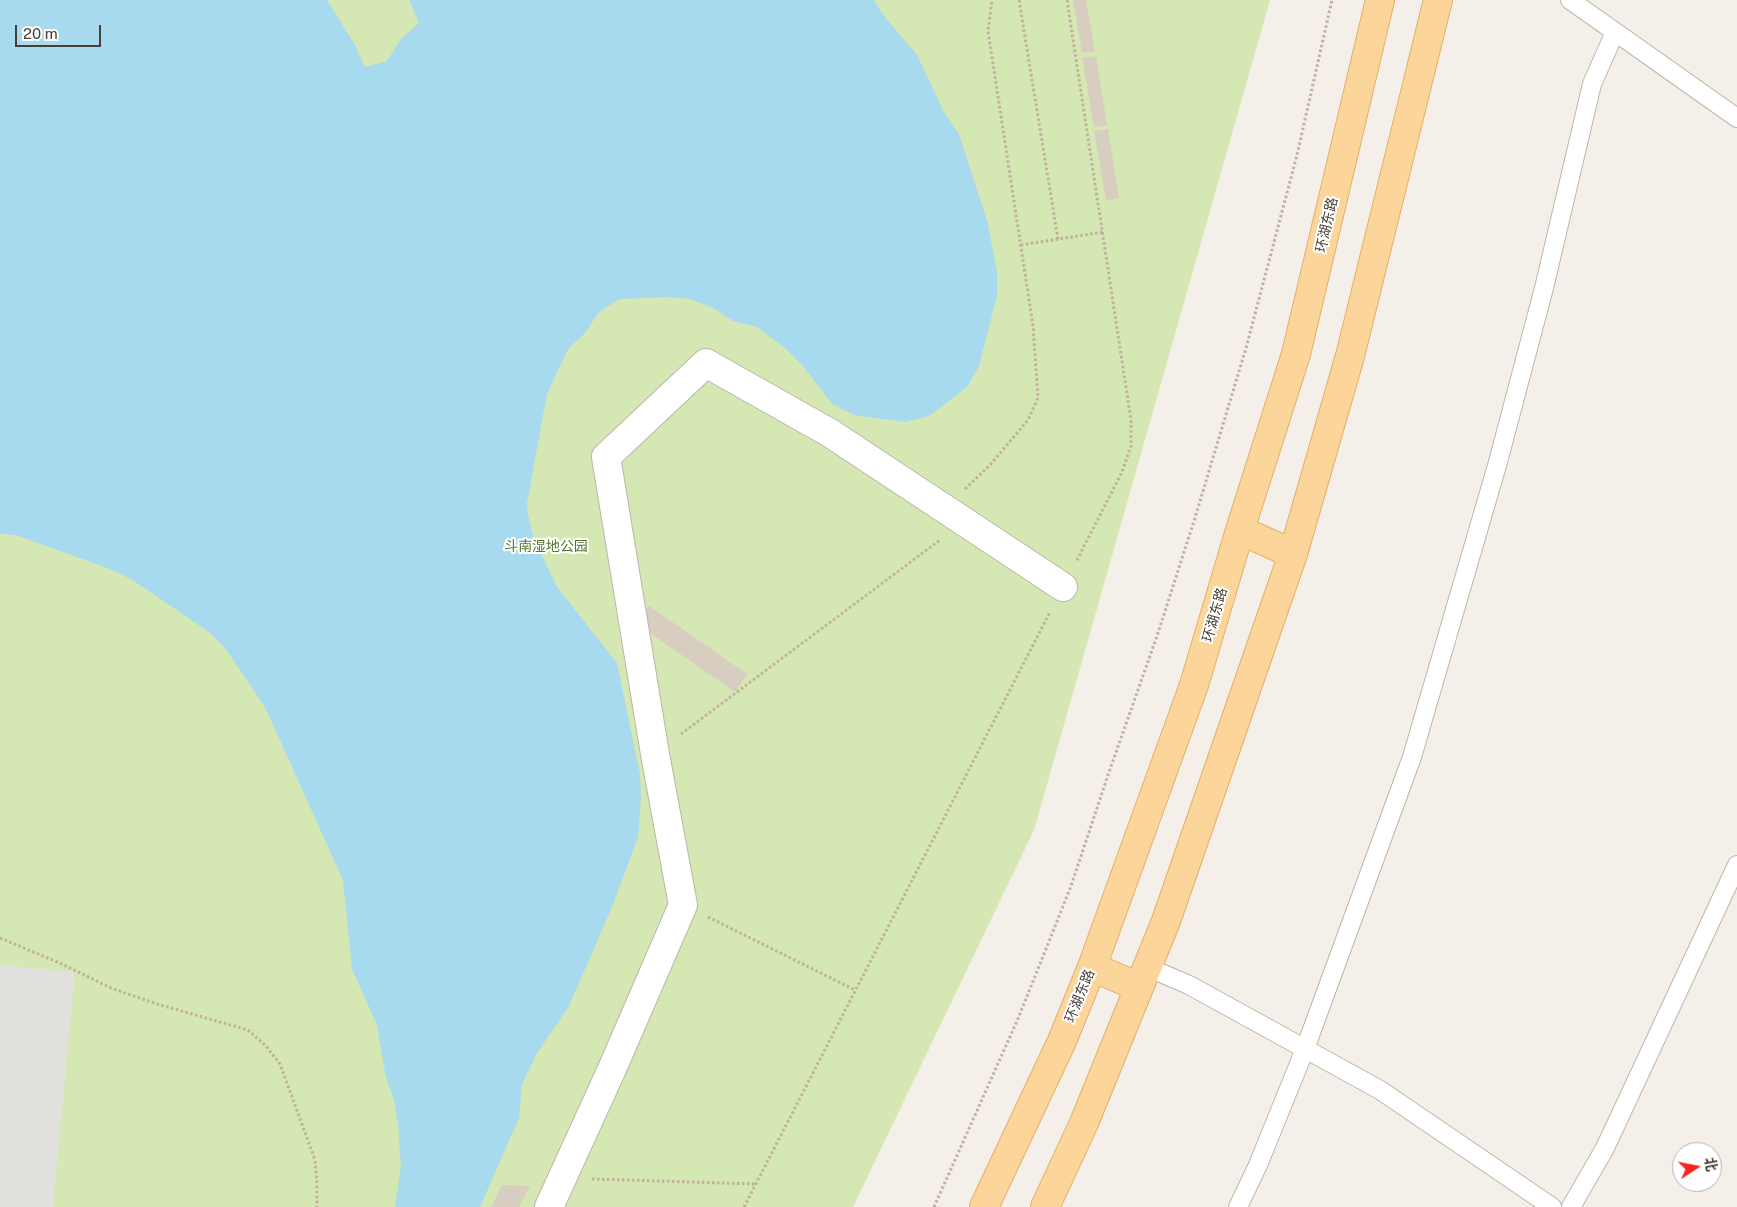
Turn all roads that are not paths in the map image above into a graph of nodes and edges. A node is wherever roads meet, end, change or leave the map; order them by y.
1 (1380, 0) edge
2 (1438, 0) edge
3 (1570, 0) edge
4 (1615, 32) junction
5 (1737, 118) edge
6 (1240, 530) junction
7 (1293, 554) junction
8 (1062, 587) road end
9 (1737, 865) edge
10 (1092, 967) junction
11 (1143, 977) junction
12 (1305, 1049) junction
13 (548, 1207) edge
14 (984, 1207) edge
15 (1045, 1207) edge
16 (1238, 1207) edge
17 (1552, 1207) edge
18 (1572, 1207) edge

1 - 6 main road, 环湖东路
2 - 7 main road
3 - 4 lane
4 - 5 lane
4 - 12 lane
6 - 7 main road
6 - 10 main road, 环湖东路
7 - 11 main road
8 - 13 street
9 - 18 lane
10 - 11 main road
10 - 14 main road, 环湖东路
11 - 12 lane
11 - 15 main road
12 - 16 lane
12 - 17 lane

